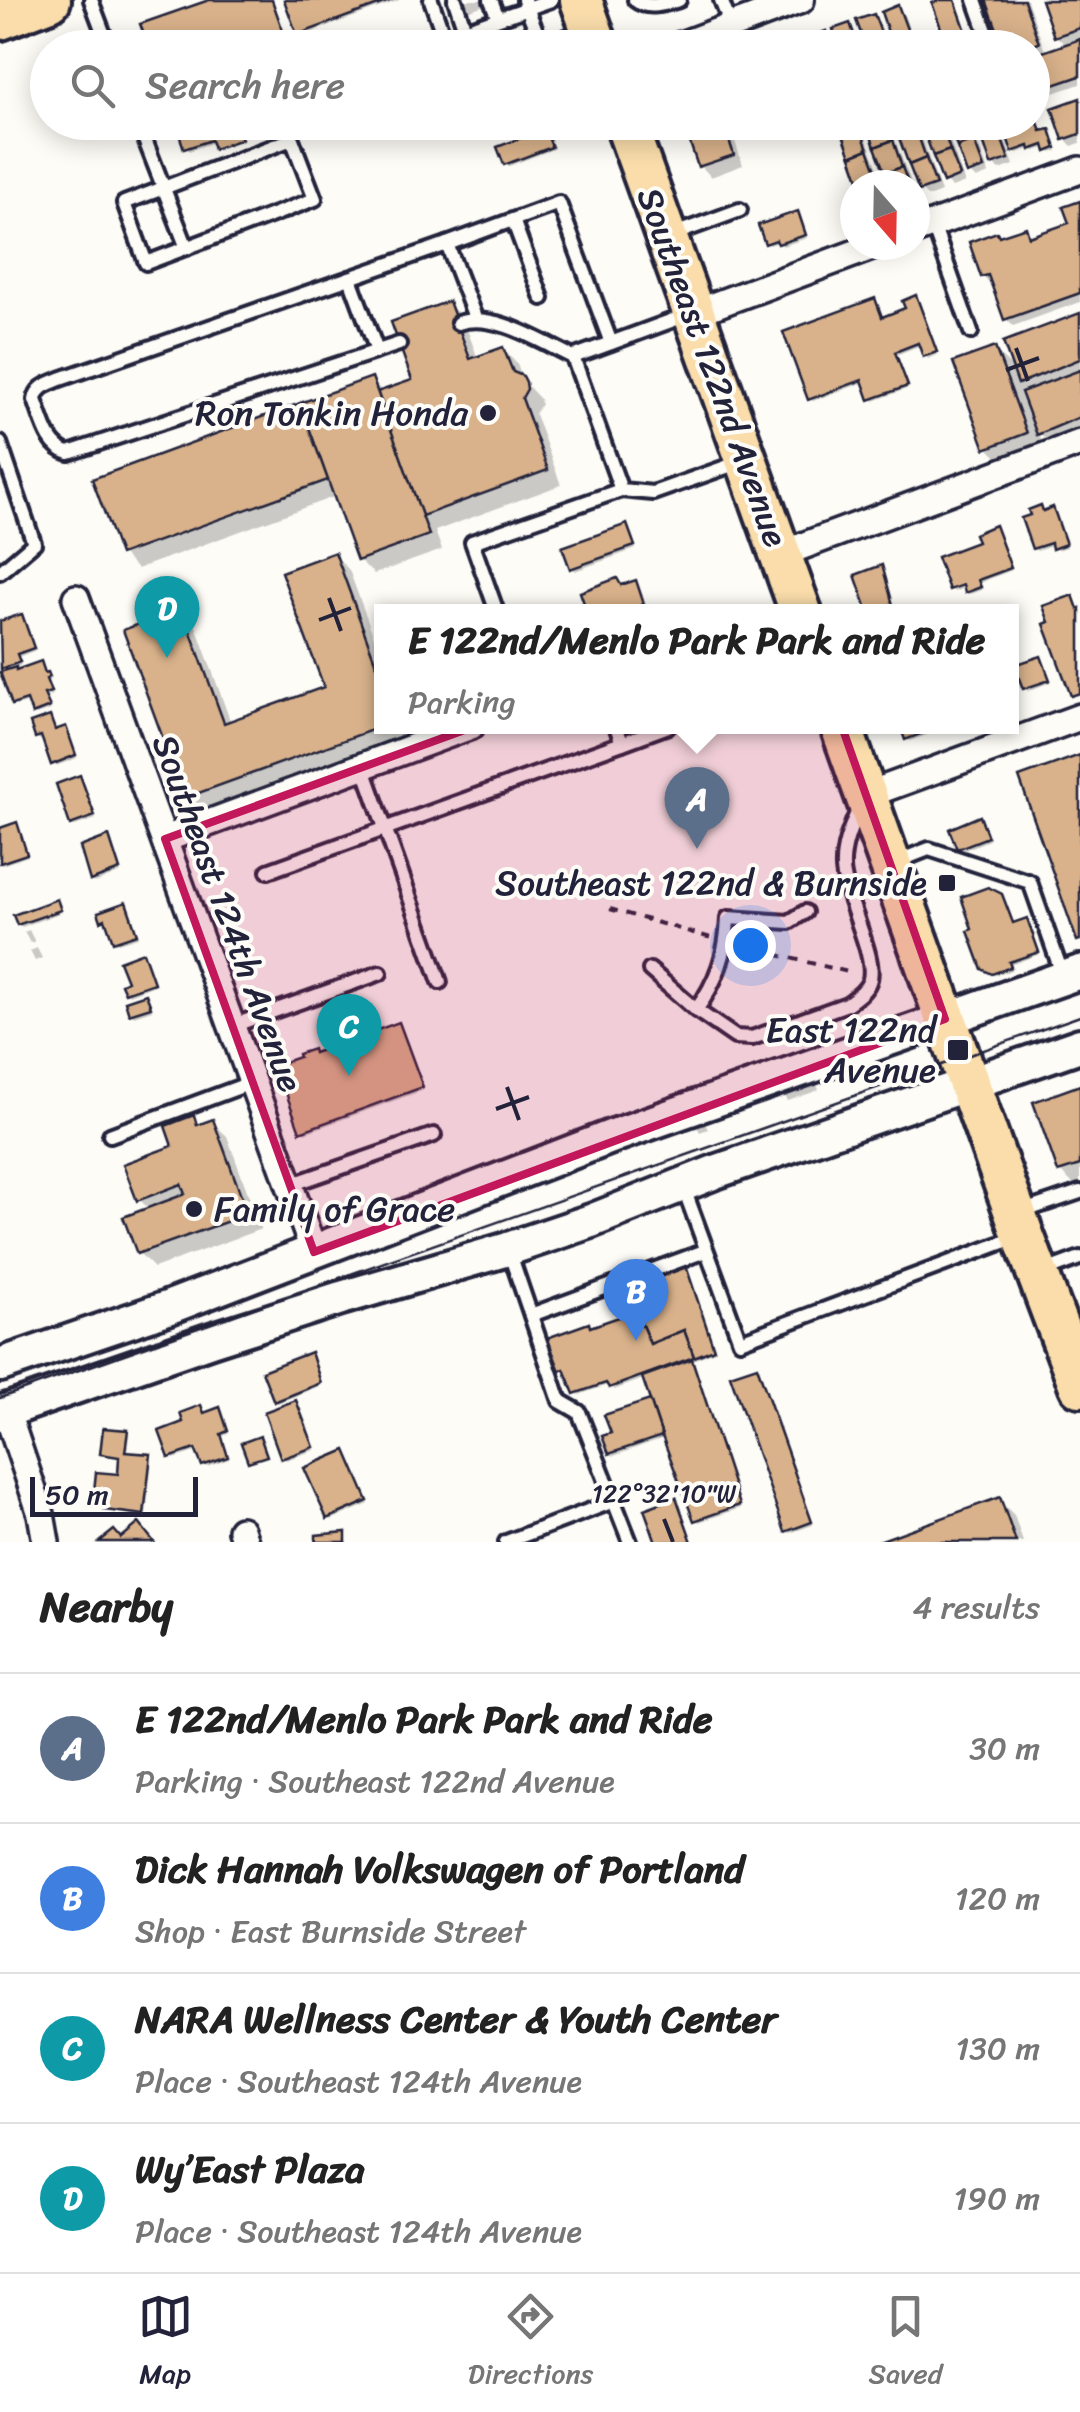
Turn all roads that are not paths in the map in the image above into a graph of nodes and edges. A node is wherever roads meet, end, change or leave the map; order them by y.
1 (91, 0) edge
2 (431, 0) edge
3 (455, 0) edge
4 (491, 0) edge
5 (551, 0) edge
6 (636, 0) edge
7 (679, 0) edge
8 (721, 0) edge
9 (801, 0) edge
10 (975, 0) edge
11 (43, 1) edge
12 (525, 4) edge
13 (498, 18) junction
14 (0, 19) edge
15 (731, 26) junction
16 (103, 30) edge
17 (442, 30) edge
18 (536, 30) edge
19 (720, 30) edge
20 (986, 30) edge
21 (145, 140) edge
22 (289, 140) edge
23 (292, 140) edge
24 (631, 140) edge
25 (1080, 170) edge
26 (164, 188) junction
27 (740, 210) dead end
28 (514, 220) junction
29 (930, 226) edge
30 (666, 237) junction
31 (930, 241) edge
32 (448, 244) junction
33 (187, 248) junction
34 (840, 259) edge
35 (350, 278) junction
36 (542, 298) dead end
37 (694, 313) junction
38 (476, 320) junction
39 (458, 323) dead end
40 (971, 332) dead end
41 (610, 343) junction
42 (399, 344) dead end
43 (377, 351) junction
44 (574, 356) junction
45 (0, 443) edge
46 (1080, 443) edge
47 (747, 460) junction
48 (622, 490) junction
49 (781, 554) junction
50 (0, 572) edge
51 (76, 598) dead end
52 (495, 604) edge
53 (795, 604) edge
54 (1080, 717) edge
55 (450, 734) edge
56 (619, 734) edge
57 (646, 734) edge
58 (844, 734) edge
59 (622, 743) junction
60 (363, 766) junction
61 (864, 796) junction
62 (385, 827) junction
63 (164, 838) junction
64 (889, 865) junction
65 (268, 871) dead end
66 (805, 912) dead end
67 (650, 970) dead end
68 (380, 973) dead end
69 (1072, 975) edge
70 (440, 982) dead end
71 (696, 1010) junction
72 (232, 1026) junction
73 (1080, 1045) edge
74 (956, 1052) junction
75 (252, 1082) junction
76 (434, 1135) dead end
77 (110, 1136) dead end
78 (290, 1185) junction
79 (682, 1185) junction
80 (1080, 1192) edge
81 (1019, 1224) junction
82 (508, 1249) junction
83 (706, 1251) junction
84 (314, 1252) junction
85 (1080, 1258) edge
86 (1038, 1274) junction
87 (531, 1315) junction
88 (1071, 1338) edge
89 (0, 1366) edge
90 (1080, 1386) edge
91 (3, 1412) edge
92 (614, 1502) junction
93 (46, 1542) edge
94 (506, 1542) edge
95 (630, 1542) edge

1 - 16 lane
2 - 17 lane
3 - 13 lane
4 - 13 lane
5 - 12 lane
6 - 7 lane
8 - 15 lane
9 - 15 street
10 - 20 lane
11 - 14 main road
12 - 13 lane
12 - 18 lane
15 - 19 street
21 - 26 lane
22 - 26 lane
23 - 33 lane
24 - 30 main road, Southeast 122nd Avenue
25 - 29 street
26 - 33 lane
26 - 33 lane
27 - 30 lane
28 - 32 lane
28 - 36 lane
28 - 41 lane
30 - 37 main road, Southeast 122nd Avenue
31 - 40 lane
32 - 35 lane
32 - 38 lane
34 - 37 street
35 - 43 lane
35 - 43 lane
37 - 41 lane
37 - 47 main road, Southeast 122nd Avenue
38 - 39 lane
38 - 44 lane
41 - 44 lane
42 - 43 lane
44 - 48 lane
45 - 50 lane
46 - 49 street
47 - 48 lane
47 - 49 main road, Southeast 122nd Avenue
48 - 52 lane
49 - 53 main road, Southeast 122nd Avenue
51 - 63 street, Southeast 124th Avenue
54 - 61 street
55 - 60 street
56 - 59 lane
57 - 59 lane
58 - 61 main road
59 - 62 lane
60 - 62 lane
60 - 63 street
61 - 64 main road
61 - 71 lane
62 - 65 lane
62 - 70 lane
63 - 72 street, Southeast 124th Avenue
64 - 69 lane
64 - 74 main road
66 - 71 lane
67 - 71 lane
68 - 72 lane
69 - 74 street
72 - 75 street, Southeast 124th Avenue
73 - 74 street
74 - 79 street
74 - 81 main road
74 - 84 street
75 - 77 lane
75 - 78 street, Southeast 124th Avenue
76 - 78 lane
78 - 84 street, Southeast 124th Avenue
79 - 82 street
79 - 83 lane
80 - 81 lane
81 - 83 lane
81 - 86 main road
82 - 87 lane
82 - 91 street
83 - 87 lane
84 - 89 street
85 - 86 lane
86 - 88 main road
87 - 92 lane
88 - 90 main road
91 - 93 street
92 - 94 lane
92 - 95 lane

